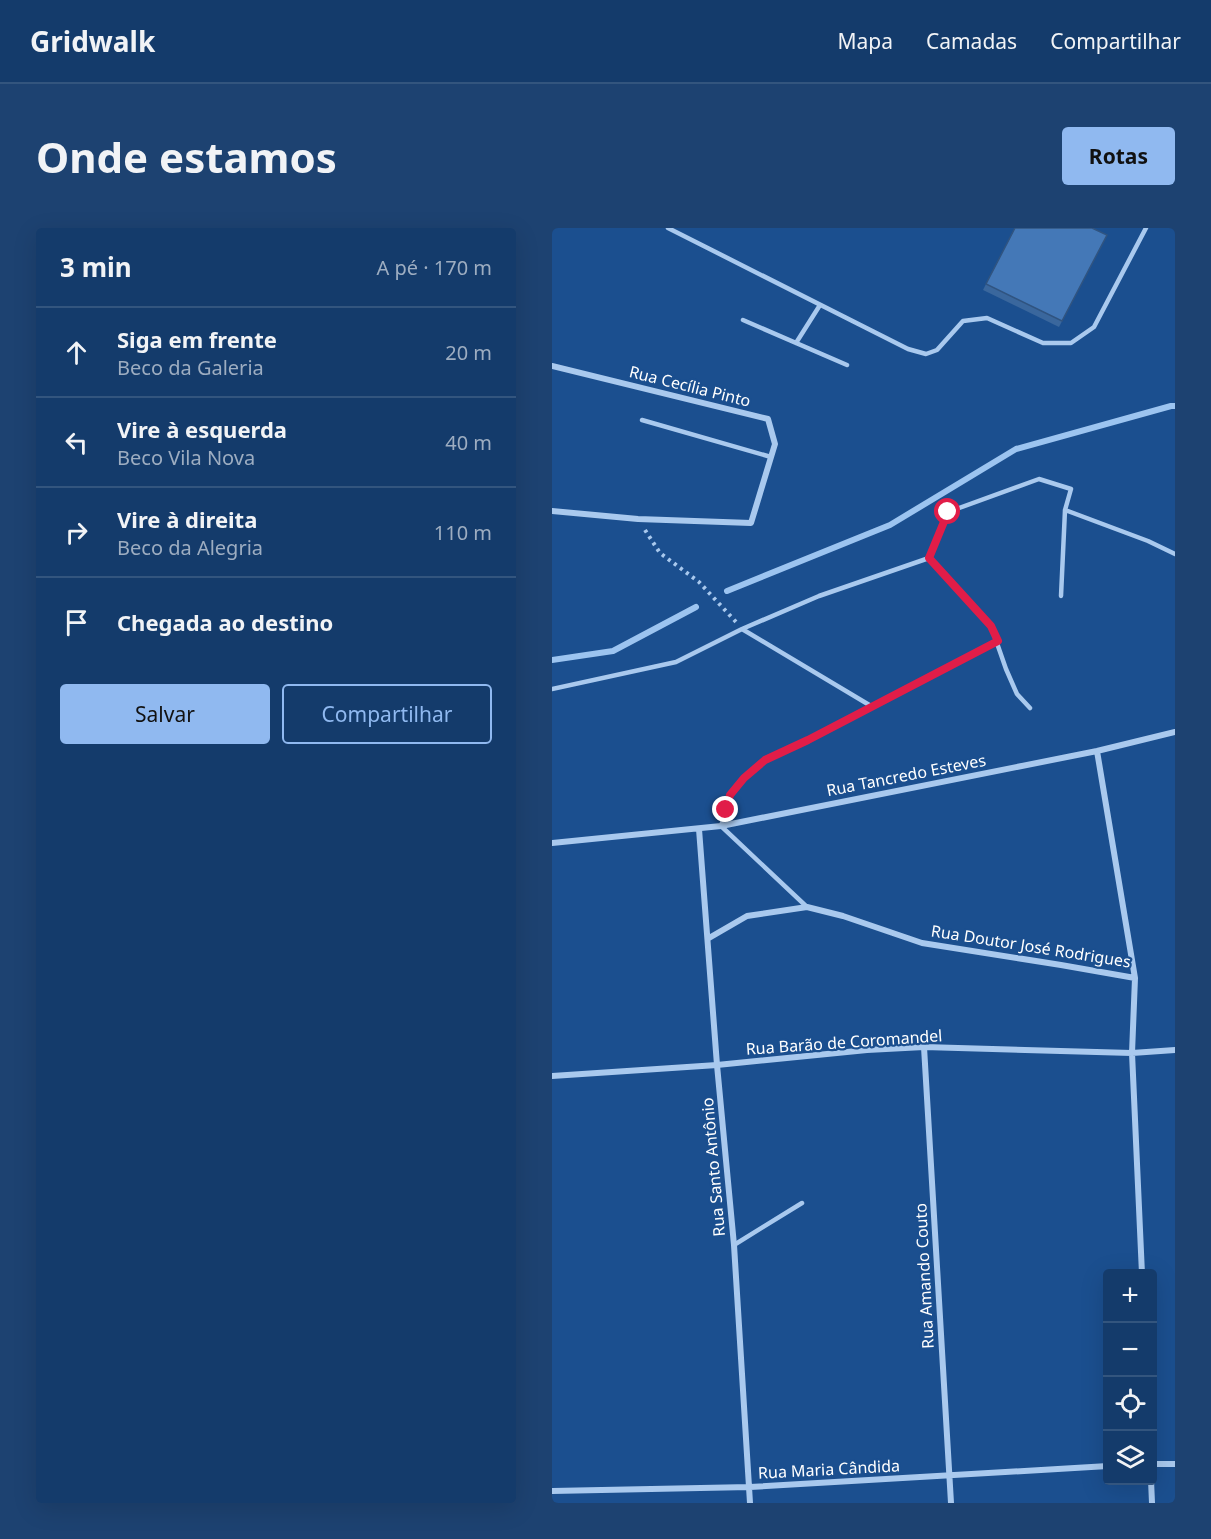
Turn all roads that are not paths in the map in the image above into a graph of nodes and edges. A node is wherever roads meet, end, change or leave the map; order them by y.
1 (668, 228) edge
2 (1146, 228) edge
3 (820, 305) junction
4 (743, 320) dead end
5 (796, 343) junction
6 (846, 365) dead end
7 (552, 366) edge
8 (642, 420) dead end
9 (771, 457) junction
10 (1065, 510) junction
11 (552, 511) edge
12 (1175, 554) edge
13 (929, 558) junction
14 (1061, 596) dead end
15 (742, 628) junction
16 (998, 641) junction
17 (552, 689) edge
18 (871, 706) junction
19 (1030, 708) dead end
20 (1175, 732) edge
21 (1097, 751) junction
22 (722, 826) junction
23 (699, 829) junction
24 (552, 843) edge
25 (807, 908) junction
26 (709, 938) junction
27 (1135, 978) junction
28 (924, 1047) junction
29 (1175, 1050) edge
30 (1132, 1053) junction
31 (717, 1065) junction
32 (552, 1076) edge
33 (802, 1203) dead end
34 (734, 1245) junction
35 (1142, 1269) edge
36 (1157, 1464) edge
37 (1175, 1464) edge
38 (1103, 1466) edge
39 (950, 1475) junction
40 (1151, 1485) edge
41 (750, 1487) junction
42 (552, 1491) edge
43 (750, 1503) edge
44 (951, 1503) edge
45 (1152, 1503) edge

1 - 3 lane
2 - 3 lane
3 - 5 lane
4 - 5 lane
5 - 6 lane
7 - 9 street, Rua Cecília Pinto
8 - 9 lane
9 - 11 street, Rua Cecília Pinto
10 - 12 lane
10 - 13 lane
10 - 14 lane
13 - 15 lane
13 - 16 lane
15 - 17 lane
15 - 18 lane
16 - 18 lane
16 - 19 lane
18 - 22 lane
20 - 21 street, Rua Tancredo Esteves
21 - 22 street, Rua Tancredo Esteves
21 - 27 street, Rua Doutor José Rodrigues
22 - 23 street, Rua Tancredo Esteves
22 - 25 lane
23 - 24 street, Rua Tancredo Esteves
23 - 26 street, Rua Santo Antônio
25 - 26 street, Rua Doutor José Rodrigues
25 - 27 street, Rua Doutor José Rodrigues
26 - 31 street, Rua Santo Antônio
27 - 30 street
28 - 30 street, Rua Barão de Coromandel
28 - 31 street, Rua Barão de Coromandel
28 - 39 street, Rua Amando Couto
29 - 30 street, Rua Barão de Coromandel
30 - 35 street
31 - 32 street, Rua Barão de Coromandel
31 - 34 street, Rua Santo Antônio
33 - 34 lane
34 - 41 street, Rua Santo Antônio
36 - 37 street
38 - 39 street, Rua Maria Cândida
39 - 41 street, Rua Maria Cândida
39 - 44 street, Rua Amando Couto
40 - 45 street
41 - 42 street, Rua Maria Cândida
41 - 43 street, Rua Santo Antônio

